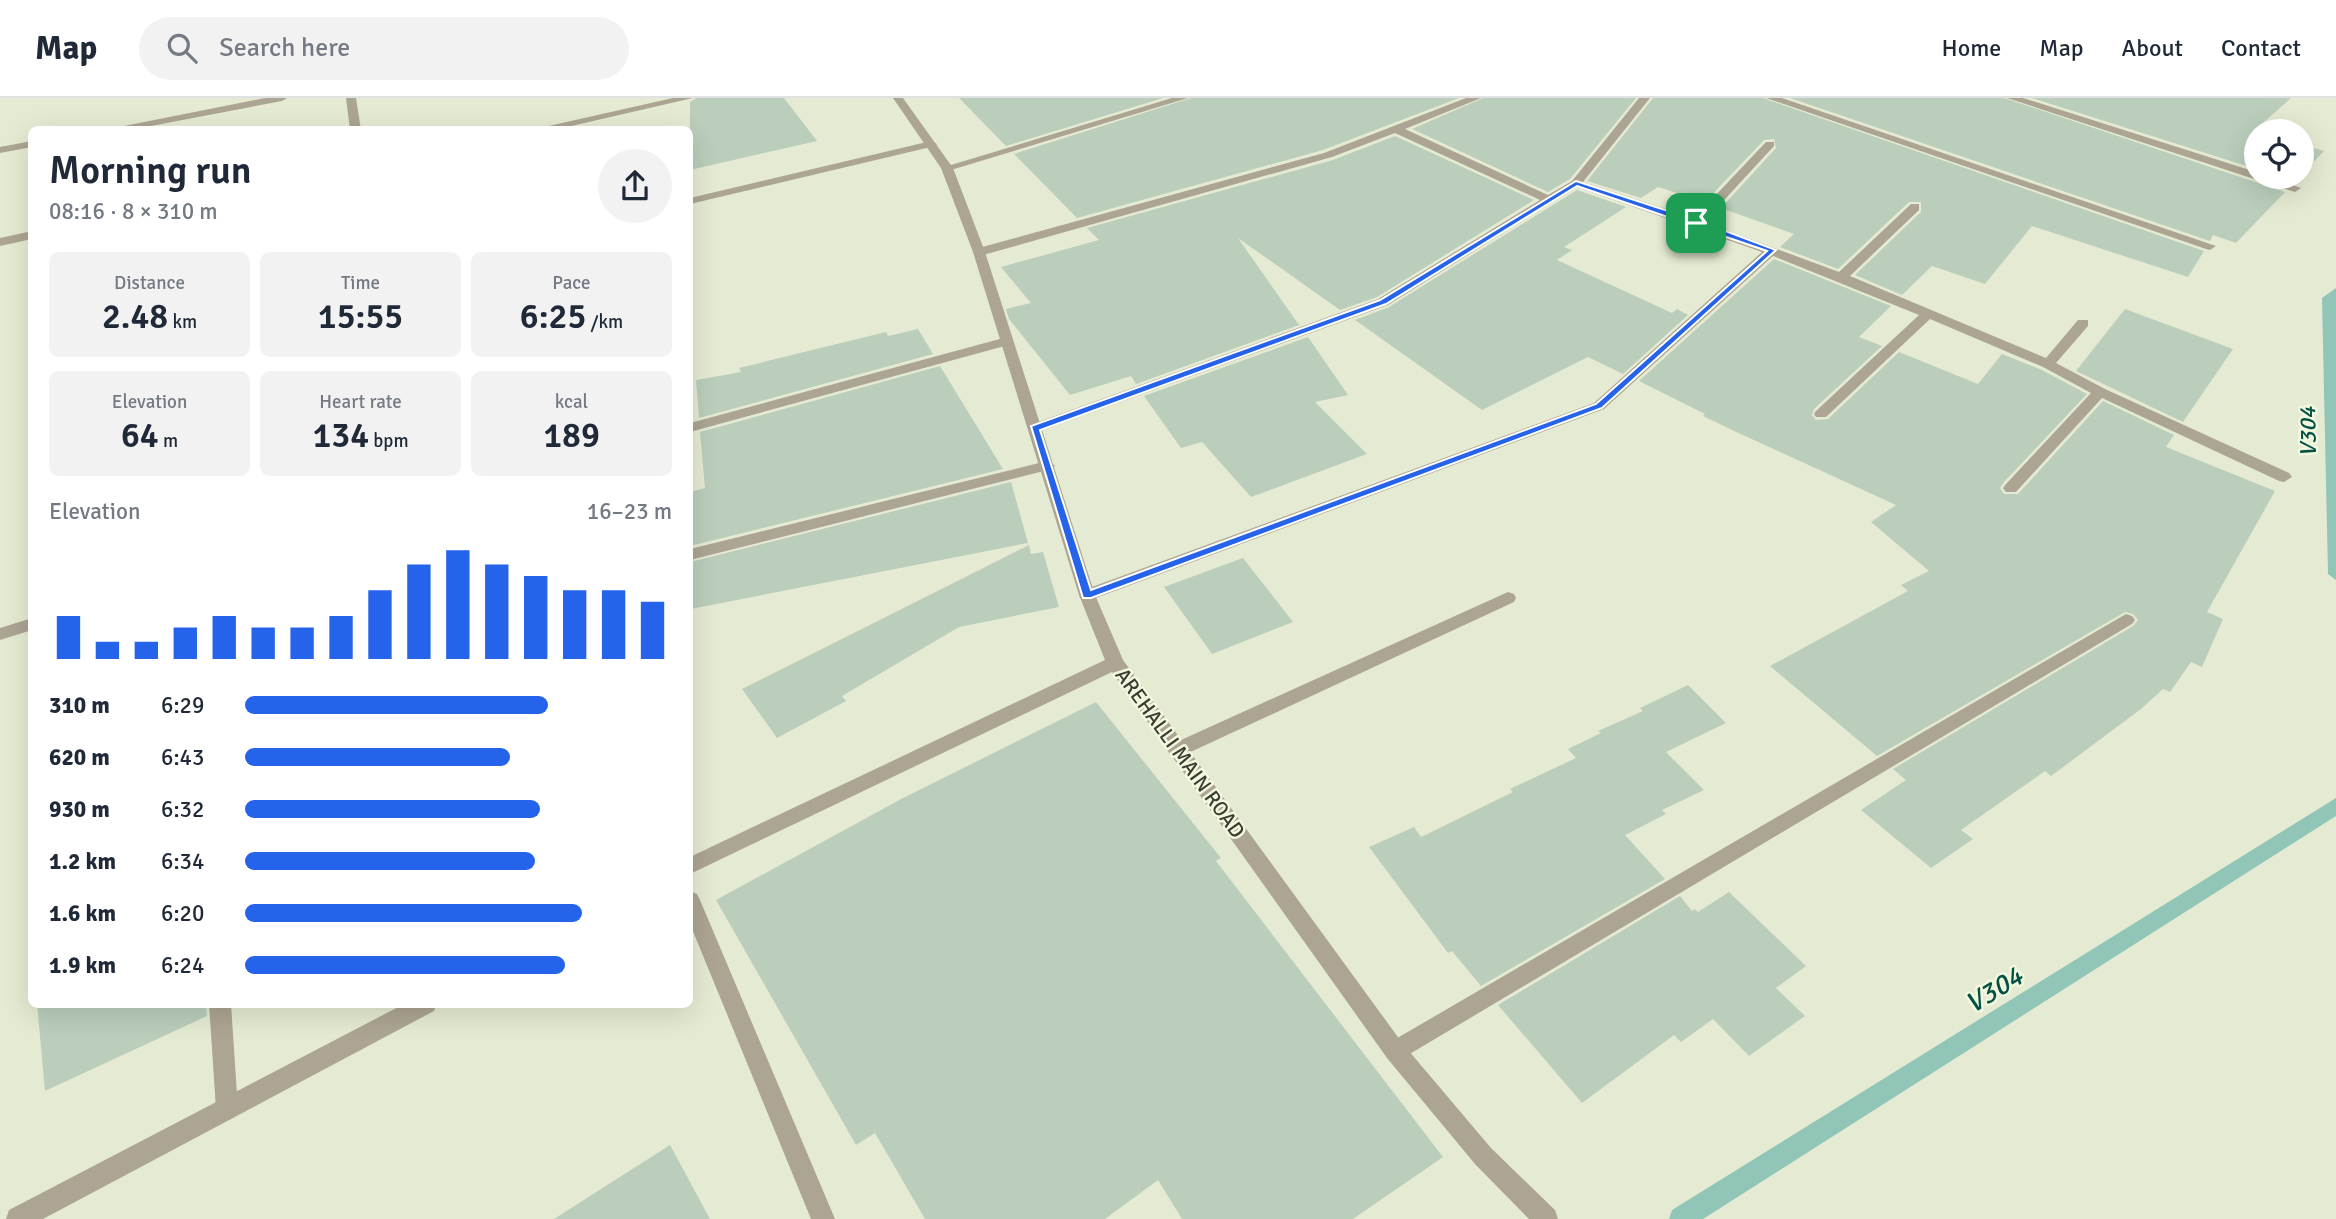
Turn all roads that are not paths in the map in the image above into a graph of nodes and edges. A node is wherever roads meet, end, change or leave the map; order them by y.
1 (282, 98) edge
2 (351, 98) edge
3 (688, 98) edge
4 (898, 98) edge
5 (1184, 98) edge
6 (1476, 98) edge
7 (1645, 98) edge
8 (1771, 98) edge
9 (2012, 98) edge
10 (132, 126) edge
11 (355, 126) edge
12 (555, 126) edge
13 (1396, 129) junction
14 (931, 144) junction
15 (1770, 144) dead end
16 (28, 145) edge
17 (0, 149) edge
18 (947, 168) junction
19 (2244, 172) edge
20 (1576, 183) junction
21 (693, 200) edge
22 (1549, 200) junction
23 (1915, 207) dead end
24 (1696, 223) junction
25 (28, 236) edge
26 (0, 242) edge
27 (2210, 246) dead end
28 (1772, 250) junction
29 (979, 253) junction
30 (1841, 277) junction
31 (1927, 315) junction
32 (2083, 323) dead end
33 (1007, 341) junction
34 (2048, 364) junction
35 (2100, 392) junction
36 (1821, 415) dead end
37 (693, 427) edge
38 (1035, 428) junction
39 (1047, 466) junction
40 (2284, 477) dead end
41 (2011, 488) dead end
42 (693, 554) edge
43 (1087, 595) junction
44 (1508, 598) dead end
45 (2126, 620) dead end
46 (28, 625) edge
47 (0, 634) edge
48 (1115, 663) junction
49 (1177, 750) junction
50 (693, 865) edge
51 (693, 907) edge
52 (220, 1008) edge
53 (418, 1008) edge
54 (1395, 1051) junction
55 (227, 1109) junction
56 (18, 1219) edge
57 (822, 1219) edge
58 (1546, 1219) edge

1 - 10 street
2 - 11 street
3 - 12 street
4 - 14 street, AREHALLI MAIN ROAD
5 - 18 street
6 - 13 street
7 - 20 street
8 - 27 street
9 - 19 street
13 - 22 street
13 - 29 street
14 - 18 street, AREHALLI MAIN ROAD
14 - 21 street
15 - 24 street
16 - 17 street
18 - 29 street, AREHALLI MAIN ROAD
20 - 22 street
20 - 24 street
22 - 38 street
23 - 30 street
24 - 28 street
25 - 26 street
28 - 30 street
28 - 43 street
29 - 33 street, AREHALLI MAIN ROAD
30 - 31 street
31 - 34 street
31 - 36 street
32 - 34 street
33 - 37 street
33 - 38 street, AREHALLI MAIN ROAD
34 - 35 street
35 - 40 street
35 - 41 street
38 - 39 street, AREHALLI MAIN ROAD
39 - 42 street
39 - 43 street, AREHALLI MAIN ROAD
43 - 48 street, AREHALLI MAIN ROAD
44 - 49 street
45 - 54 street
46 - 47 street
48 - 49 street, AREHALLI MAIN ROAD
48 - 50 street
49 - 54 street, AREHALLI MAIN ROAD
51 - 57 street
52 - 55 street
53 - 55 street
54 - 58 street, AREHALLI MAIN ROAD
55 - 56 street

